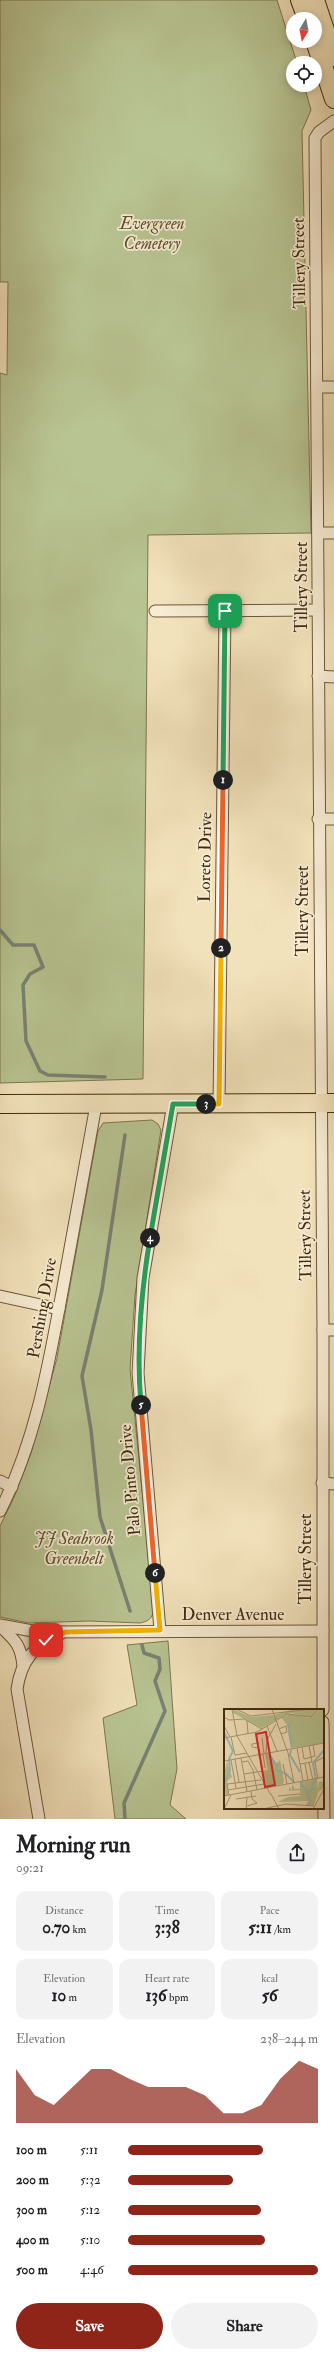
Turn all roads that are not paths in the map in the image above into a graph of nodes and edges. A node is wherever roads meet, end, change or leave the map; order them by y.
1 (300, 0) edge
2 (315, 0) edge
3 (304, 12) edge
4 (316, 48) edge
5 (334, 57) edge
6 (334, 99) edge
7 (334, 121) edge
8 (317, 387) junction
9 (334, 387) edge
10 (318, 533) junction
11 (334, 533) edge
12 (318, 610) junction
13 (155, 611) dead end
14 (225, 611) junction
15 (318, 676) junction
16 (334, 677) edge
17 (318, 819) junction
18 (334, 819) edge
19 (0, 1104) edge
20 (173, 1104) junction
21 (219, 1104) junction
22 (327, 1104) edge
23 (96, 1105) junction
24 (0, 1296) edge
25 (59, 1309) junction
26 (328, 1330) edge
27 (0, 1481) edge
28 (322, 1483) junction
29 (334, 1484) edge
30 (12, 1487) junction
31 (0, 1511) edge
32 (0, 1626) edge
33 (160, 1630) junction
34 (322, 1631) junction
35 (66, 1632) junction
36 (23, 1666) junction
37 (323, 1709) edge
38 (324, 1809) edge
39 (40, 1819) edge
40 (324, 1819) edge

1 - 3 main road
2 - 5 main road
4 - 6 main road
7 - 8 street, Tillery Street
8 - 9 street
8 - 10 street, Tillery Street
10 - 11 street
10 - 12 street, Tillery Street
12 - 14 street
12 - 15 street, Tillery Street
13 - 14 street
14 - 21 street, Loreto Drive
15 - 16 street
15 - 17 street, Tillery Street
17 - 18 street
17 - 22 street, Tillery Street
19 - 23 main road
20 - 21 main road
20 - 23 main road
20 - 33 street, Palo Pinto Drive
21 - 22 main road
22 - 26 street, Tillery Street
23 - 25 street, Pershing Drive
24 - 25 street
25 - 30 street, Pershing Drive
26 - 28 street, Tillery Street
27 - 30 street
28 - 29 street
28 - 34 street, Tillery Street
30 - 31 street, Pershing Drive
32 - 35 street, Denver Avenue
32 - 36 street
33 - 34 street, Denver Avenue
33 - 35 street, Denver Avenue
34 - 37 street, Tillery Street
35 - 36 street
36 - 39 street
38 - 40 street

